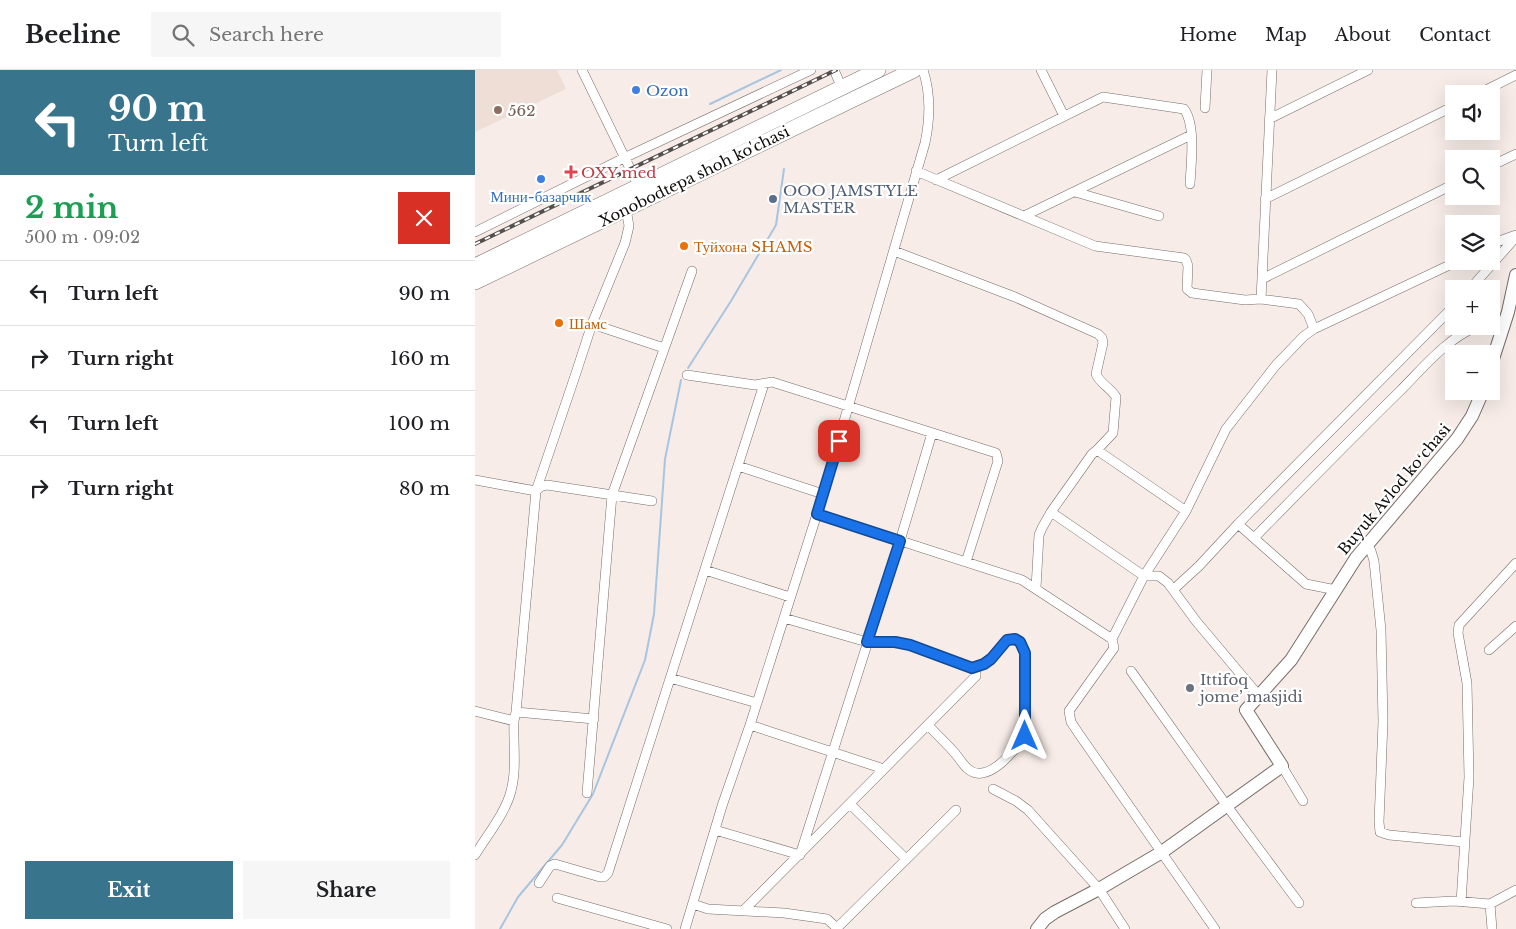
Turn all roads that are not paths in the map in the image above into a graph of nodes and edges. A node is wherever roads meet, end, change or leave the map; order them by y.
1 (582, 70) edge
2 (811, 70) edge
3 (834, 70) edge
4 (878, 70) edge
5 (914, 70) edge
6 (923, 70) edge
7 (1041, 70) edge
8 (1207, 70) edge
9 (1271, 70) edge
10 (1368, 70) edge
11 (1516, 75) edge
12 (1496, 85) edge
13 (842, 88) junction
14 (1205, 108) dead end
15 (1445, 110) edge
16 (1064, 116) junction
17 (1269, 119) junction
18 (1191, 135) junction
19 (1516, 154) edge
20 (624, 158) junction
21 (1500, 162) edge
22 (696, 167) junction
23 (916, 171) junction
24 (936, 180) junction
25 (1190, 184) dead end
26 (639, 187) junction
27 (1445, 188) edge
28 (1075, 192) junction
29 (1265, 198) junction
30 (626, 209) junction
31 (1025, 216) junction
32 (1159, 216) dead end
33 (475, 232) edge
34 (1516, 236) edge
35 (1500, 241) edge
36 (894, 251) junction
37 (475, 266) edge
38 (1445, 267) edge
39 (692, 271) dead end
40 (1516, 275) edge
41 (1262, 279) junction
42 (1478, 280) edge
43 (475, 282) edge
44 (1261, 299) junction
45 (1512, 314) edge
46 (1445, 315) edge
47 (1500, 323) edge
48 (592, 324) junction
49 (1314, 329) junction
50 (1461, 335) edge
51 (664, 348) junction
52 (687, 375) dead end
53 (764, 384) junction
54 (1479, 400) edge
55 (849, 406) junction
56 (932, 433) junction
57 (1097, 450) junction
58 (738, 466) junction
59 (475, 480) edge
60 (535, 491) junction
61 (823, 494) junction
62 (612, 495) junction
63 (652, 500) dead end
64 (1186, 511) junction
65 (1051, 512) junction
66 (817, 514) junction
67 (1238, 524) junction
68 (1255, 537) junction
69 (900, 541) junction
70 (1367, 544) junction
71 (966, 562) junction
72 (1516, 563) edge
73 (705, 570) junction
74 (1144, 576) junction
75 (1036, 588) junction
76 (1174, 589) junction
77 (1335, 590) junction
78 (790, 597) junction
79 (784, 618) junction
80 (1516, 626) edge
81 (1112, 639) junction
82 (867, 642) junction
83 (1489, 650) dead end
84 (972, 668) junction
85 (1131, 671) dead end
86 (670, 678) junction
87 (1259, 696) junction
88 (757, 703) junction
89 (475, 711) edge
90 (515, 717) junction
91 (594, 719) junction
92 (750, 725) junction
93 (928, 725) junction
94 (832, 752) junction
95 (1282, 766) junction
96 (884, 769) junction
97 (993, 789) dead end
98 (587, 793) dead end
99 (1303, 801) dead end
100 (850, 804) junction
101 (1227, 806) junction
102 (955, 810) dead end
103 (715, 830) junction
104 (1464, 842) junction
105 (1162, 852) junction
106 (475, 855) edge
107 (800, 855) junction
108 (906, 859) junction
109 (539, 883) dead end
110 (1099, 889) junction
111 (1516, 890) edge
112 (557, 898) dead end
113 (1461, 902) junction
114 (1299, 903) dead end
115 (1416, 903) dead end
116 (693, 904) junction
117 (1490, 904) junction
118 (744, 910) junction
119 (667, 929) edge
120 (685, 929) edge
121 (1037, 929) edge
122 (1125, 929) edge
123 (1215, 929) edge
124 (1492, 929) edge

1 - 20 street
2 - 20 street
3 - 13 street
4 - 13 highway, Xonobodtepa shoh ko'chasi
5 - 22 highway, Xonobodtepa shoh ko'chasi
6 - 23 street
7 - 16 street
8 - 14 street
9 - 17 street
10 - 17 street
11 - 12 street
13 - 22 highway, Xonobodtepa shoh ko'chasi
15 - 29 street
16 - 18 street
16 - 24 street
17 - 29 street
18 - 25 street
18 - 28 street
19 - 21 street
20 - 26 street
20 - 33 street
22 - 26 highway, Xonobodtepa shoh ko'chasi
22 - 30 highway, Xonobodtepa shoh ko'chasi
23 - 24 street
23 - 36 street
24 - 31 street
26 - 37 highway, Xonobodtepa shoh ko'chasi
27 - 41 street
28 - 31 street
28 - 32 street
29 - 41 street
30 - 43 highway, Xonobodtepa shoh ko'chasi
30 - 48 street
31 - 44 street
34 - 35 street
34 - 42 street
36 - 55 street
36 - 57 street
38 - 49 street
39 - 51 street
40 - 45 street
41 - 44 street
44 - 49 street
45 - 47 street
46 - 67 street
48 - 51 street
48 - 60 street
49 - 64 street
50 - 68 street
51 - 62 street
52 - 53 street
53 - 55 street
53 - 58 street
54 - 70 street, Buyuk Avlod koʻchasi
55 - 56 street
55 - 61 street
56 - 69 street
56 - 71 street
57 - 64 street
57 - 65 street
58 - 61 street
58 - 73 street
59 - 60 street
60 - 62 street
60 - 90 street
61 - 66 street
62 - 63 street
62 - 91 street
64 - 74 street
65 - 74 street
65 - 75 street
66 - 69 street
66 - 78 street
67 - 68 street
67 - 76 street
68 - 77 street
69 - 71 street
69 - 82 street
70 - 77 street, Buyuk Avlod koʻchasi
70 - 104 street
71 - 75 street
72 - 104 street
73 - 78 street
73 - 86 street
74 - 76 street
74 - 81 street
75 - 81 street
76 - 87 street
77 - 87 street, Buyuk Avlod koʻchasi
78 - 79 street
79 - 82 street
79 - 88 street
80 - 83 street
81 - 105 street
82 - 84 street
82 - 94 street
84 - 93 street
84 - 93 street
85 - 101 street
86 - 88 street
86 - 109 street
87 - 95 street, Buyuk Avlod koʻchasi
88 - 92 street
89 - 90 street
90 - 91 street
90 - 106 street
91 - 98 street
92 - 94 street
92 - 103 street
93 - 96 street
94 - 96 street
94 - 107 street
95 - 99 street
95 - 101 street
96 - 100 street
97 - 110 street
100 - 107 street
100 - 108 street
101 - 105 street
101 - 114 street
102 - 108 street
103 - 107 street
103 - 116 street
104 - 113 street
105 - 110 street
105 - 123 street
107 - 118 street
108 - 118 street
110 - 121 street
110 - 122 street
111 - 117 street
112 - 119 street
113 - 115 street
113 - 117 street
116 - 118 street
116 - 120 street
117 - 124 street

